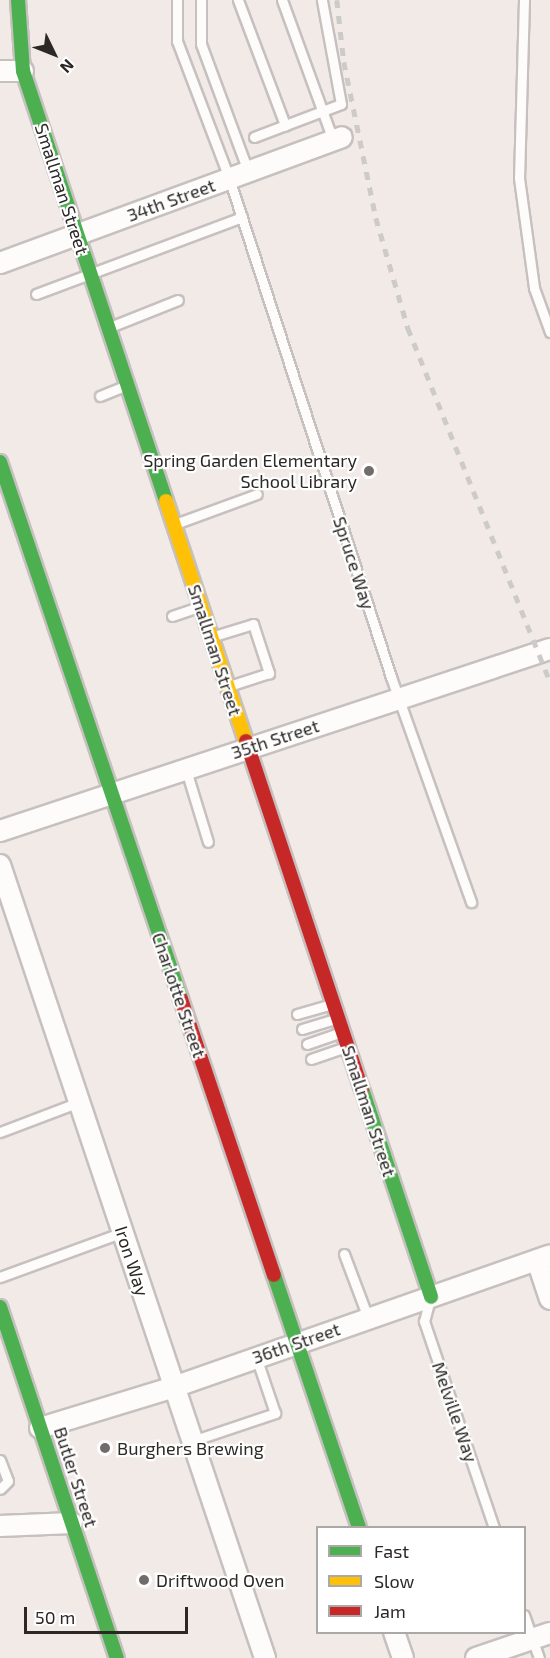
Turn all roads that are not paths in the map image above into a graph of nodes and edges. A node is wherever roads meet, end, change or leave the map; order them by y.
1 (18, 0) edge
2 (177, 0) edge
3 (201, 0) edge
4 (238, 0) edge
5 (282, 0) edge
6 (322, 0) edge
7 (524, 0) edge
8 (0, 71) edge
9 (24, 71) junction
10 (322, 111) junction
11 (285, 125) junction
12 (255, 137) dead end
13 (337, 139) joint
14 (239, 175) junction
15 (242, 217) junction
16 (76, 234) junction
17 (0, 263) edge
18 (90, 274) junction
19 (36, 294) dead end
20 (178, 300) dead end
21 (539, 303) junction
22 (550, 303) edge
23 (108, 328) junction
24 (550, 332) edge
25 (127, 386) junction
26 (99, 396) dead end
27 (1, 471) edge
28 (257, 494) dead end
29 (173, 525) junction
30 (200, 606) junction
31 (171, 616) dead end
32 (211, 637) junction
33 (550, 649) edge
34 (227, 686) junction
35 (398, 698) junction
36 (248, 748) junction
37 (186, 770) junction
38 (112, 794) junction
39 (0, 831) edge
40 (208, 842) dead end
41 (0, 865) edge
42 (471, 902) dead end
43 (333, 1003) junction
44 (297, 1014) dead end
45 (338, 1017) junction
46 (302, 1029) dead end
47 (343, 1032) junction
48 (307, 1044) dead end
49 (348, 1047) junction
50 (312, 1059) dead end
51 (79, 1102) junction
52 (0, 1132) edge
53 (123, 1232) junction
54 (344, 1254) dead end
55 (543, 1257) edge
56 (0, 1277) edge
57 (431, 1297) junction
58 (550, 1299) edge
59 (0, 1307) edge
60 (368, 1318) junction
61 (297, 1342) junction
62 (256, 1357) junction
63 (174, 1387) junction
64 (40, 1428) junction
65 (192, 1441) junction
66 (0, 1460) edge
67 (0, 1489) edge
68 (72, 1523) junction
69 (0, 1526) edge
70 (359, 1526) edge
71 (495, 1526) edge
72 (526, 1616) edge
73 (395, 1634) edge
74 (541, 1636) edge
75 (117, 1658) edge
76 (265, 1658) edge
77 (403, 1658) edge
78 (476, 1658) edge
79 (539, 1658) edge

1 - 9 street, Smallman Street
2 - 14 lane
3 - 14 lane
4 - 11 lane
5 - 10 lane
6 - 10 lane
7 - 21 lane
8 - 9 street
9 - 16 street, Smallman Street
10 - 11 lane
10 - 13 lane
11 - 12 lane
13 - 14 street, 34th Street
14 - 15 lane, Spruce Way
14 - 16 street, 34th Street
15 - 18 lane
15 - 35 lane, Spruce Way
16 - 17 street, 34th Street
16 - 18 street, Smallman Street
18 - 19 lane
18 - 23 street, Smallman Street
20 - 23 lane
21 - 22 lane
21 - 24 lane
23 - 25 street, Smallman Street
25 - 26 lane
25 - 29 street, Smallman Street
27 - 38 street, Charlotte Street
28 - 29 lane
29 - 30 street, Smallman Street
30 - 31 lane
30 - 32 street, Smallman Street
32 - 34 street, Smallman Street
32 - 34 lane
33 - 35 street, 35th Street
34 - 36 street, Smallman Street
35 - 36 street, 35th Street
35 - 42 lane, Spruce Way
36 - 37 street, 35th Street
36 - 43 street, Smallman Street
37 - 38 street, 35th Street
37 - 40 lane
38 - 39 street, 35th Street
38 - 61 street, Charlotte Street
41 - 51 street, Iron Way
43 - 44 lane
43 - 45 street, Smallman Street
45 - 46 lane
45 - 47 street, Smallman Street
47 - 48 lane
47 - 49 street, Smallman Street
49 - 50 lane
49 - 57 street, Smallman Street
51 - 52 lane
51 - 53 street, Iron Way
53 - 56 lane
53 - 63 street, Iron Way
54 - 60 lane
55 - 57 street, 36th Street
55 - 58 street
57 - 60 street, 36th Street
57 - 71 lane, Melville Way
59 - 64 street, Butler Street
60 - 61 street, 36th Street
61 - 62 street, 36th Street
61 - 70 street, Charlotte Street
62 - 63 street, 36th Street
62 - 65 lane
63 - 64 street, 36th Street
63 - 65 street, Iron Way
64 - 68 street, Butler Street
65 - 76 street, Iron Way
66 - 67 lane
68 - 69 street
68 - 75 street, Butler Street
72 - 74 lane
73 - 77 street
74 - 78 street
74 - 79 lane

